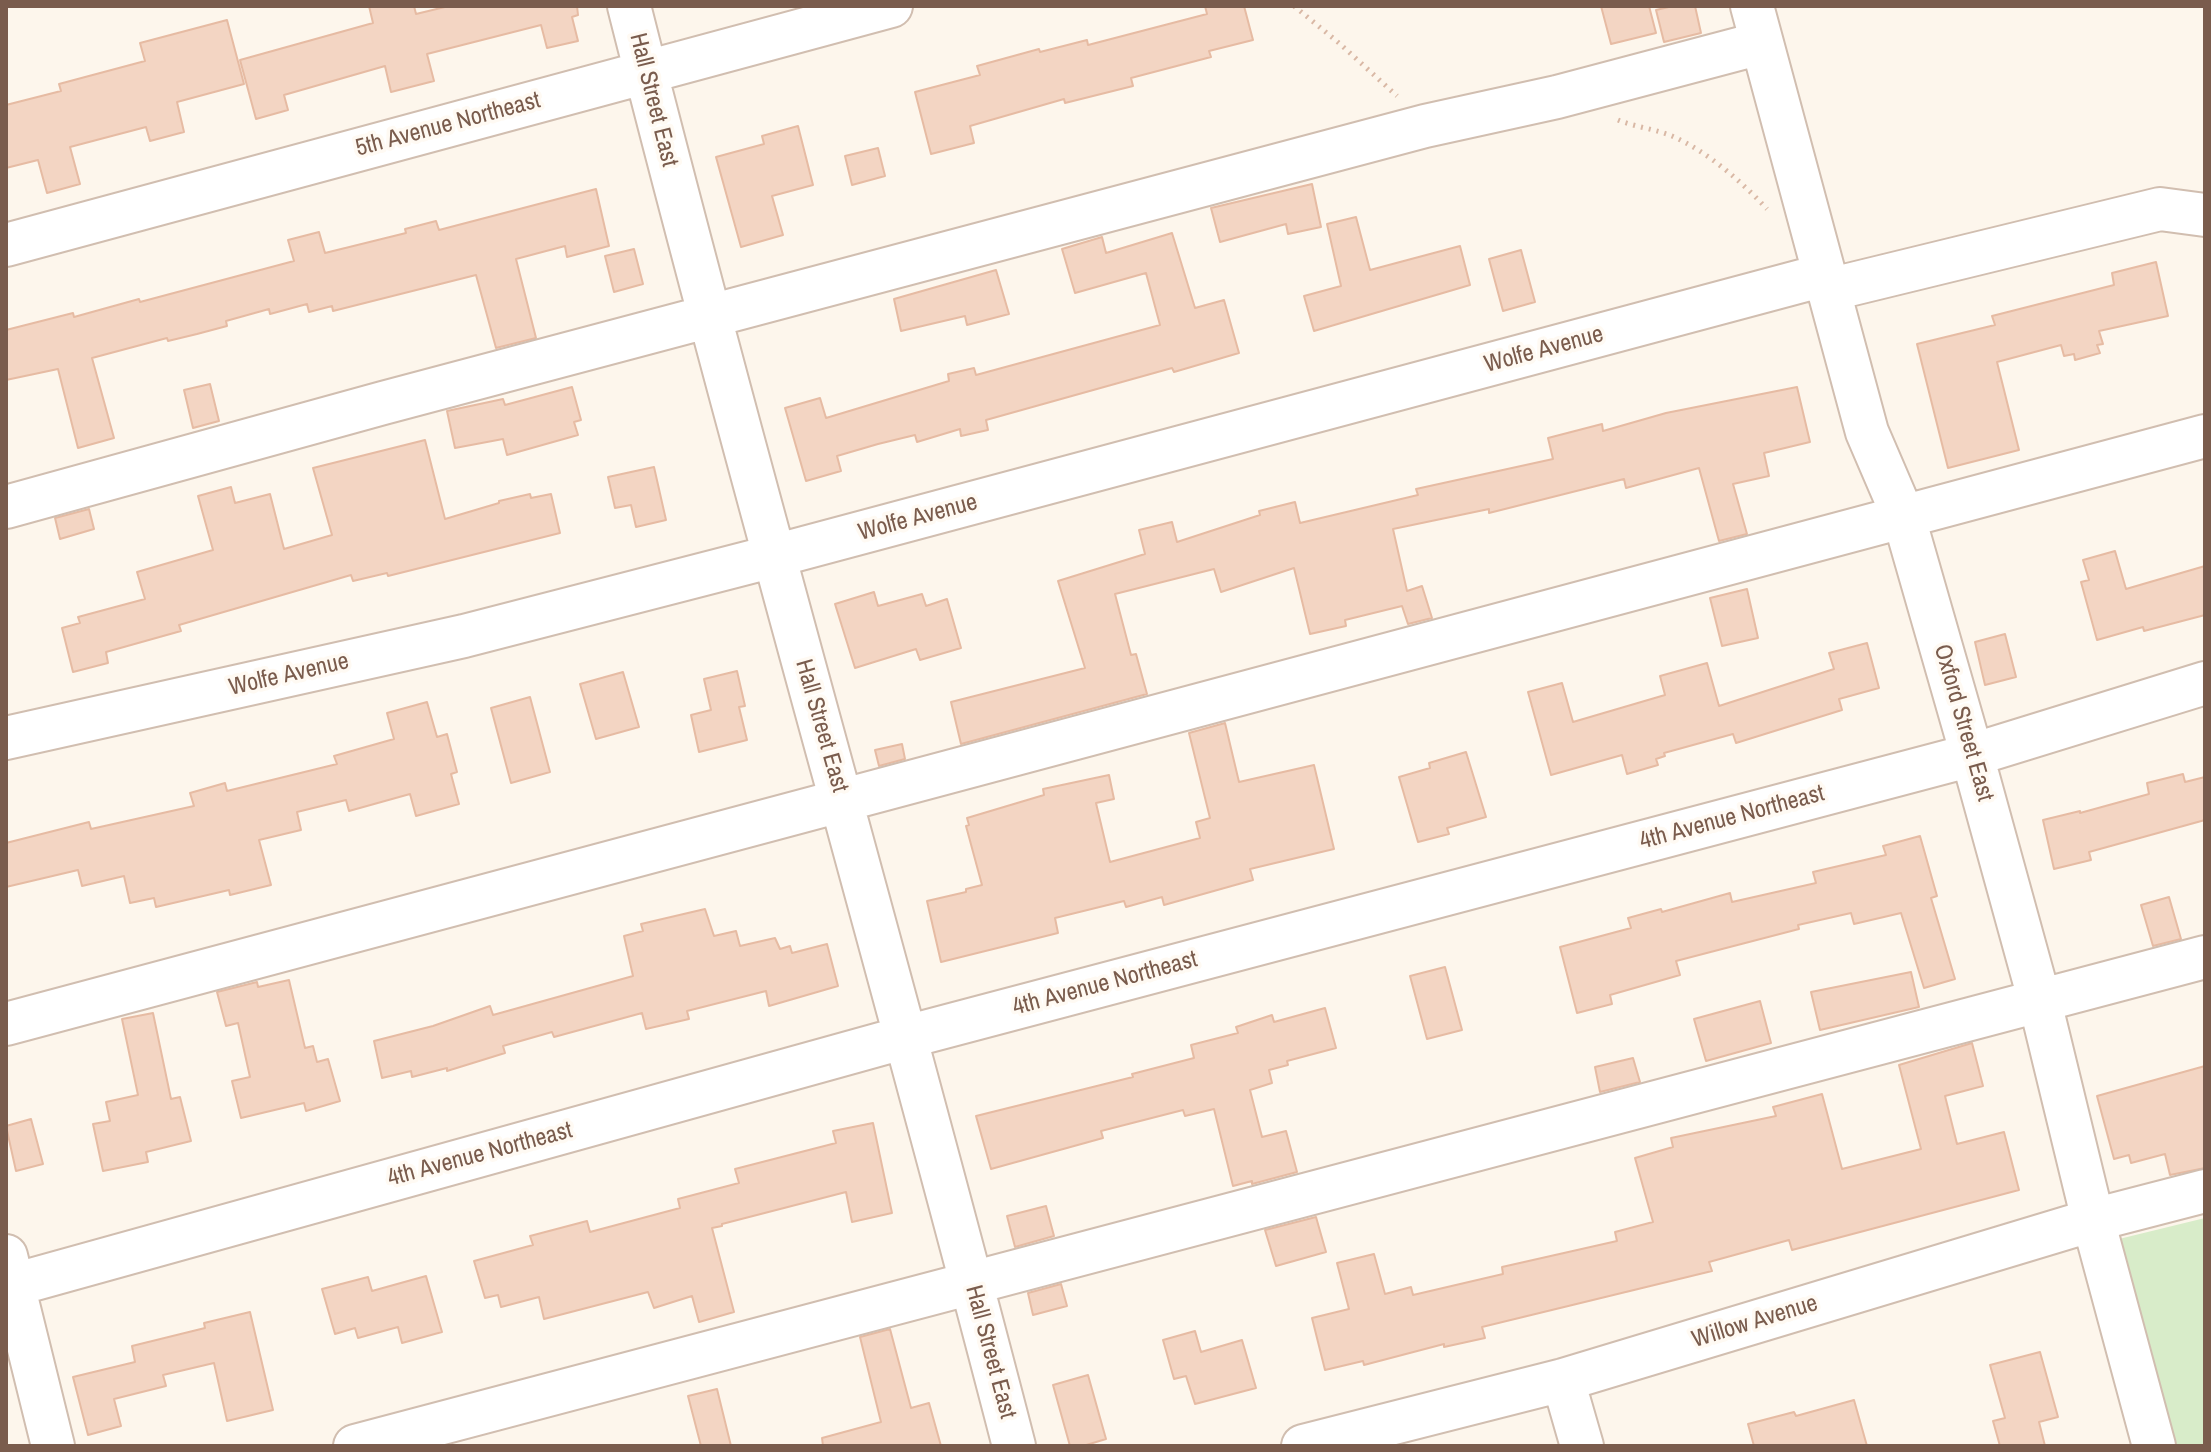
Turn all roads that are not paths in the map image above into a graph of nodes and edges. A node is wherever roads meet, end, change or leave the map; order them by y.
1 (629, 6) edge
2 (891, 6) edge
3 (1757, 25) edge
4 (646, 71) junction
5 (2205, 215) edge
6 (6, 245) edge
7 (1826, 283) junction
8 (709, 318) junction
9 (2205, 436) edge
10 (6, 507) edge
11 (1904, 518) junction
12 (774, 556) junction
13 (2205, 683) edge
14 (6, 738) edge
15 (1972, 755) junction
16 (842, 799) junction
17 (2205, 957) edge
18 (2040, 1002) junction
19 (6, 1024) edge
20 (906, 1037) junction
21 (2205, 1191) edge
22 (2093, 1220) junction
23 (9, 1276) edge
24 (973, 1284) junction
25 (1563, 1380) junction
26 (53, 1446) edge
27 (355, 1446) edge
28 (1014, 1446) edge
29 (1303, 1446) edge
30 (1582, 1446) edge
31 (2154, 1446) edge

1 - 4 street, Hall Street East
2 - 4 street, 5th Avenue Northeast
3 - 7 street, Oxford Street East
3 - 8 street
4 - 6 street, 5th Avenue Northeast
4 - 8 street, Hall Street East
5 - 7 street, Wolfe Avenue
7 - 11 street, Oxford Street East
7 - 12 street, Wolfe Avenue
8 - 10 street
8 - 12 street, Hall Street East
9 - 11 street
11 - 15 street, Oxford Street East
11 - 16 street
12 - 14 street, Wolfe Avenue
12 - 16 street, Hall Street East
13 - 15 street, 4th Avenue Northeast
15 - 18 street, Oxford Street East
15 - 20 street, 4th Avenue Northeast
16 - 19 street
16 - 20 street, Hall Street East
17 - 18 street
18 - 22 street, Oxford Street East
18 - 24 street
20 - 23 street, 4th Avenue Northeast
20 - 24 street, Hall Street East
21 - 22 street, Willow Avenue
22 - 25 street, Willow Avenue
22 - 31 street, Oxford Street East
23 - 26 street
24 - 27 street
24 - 28 street, Hall Street East
25 - 29 street, Willow Avenue
25 - 30 street

